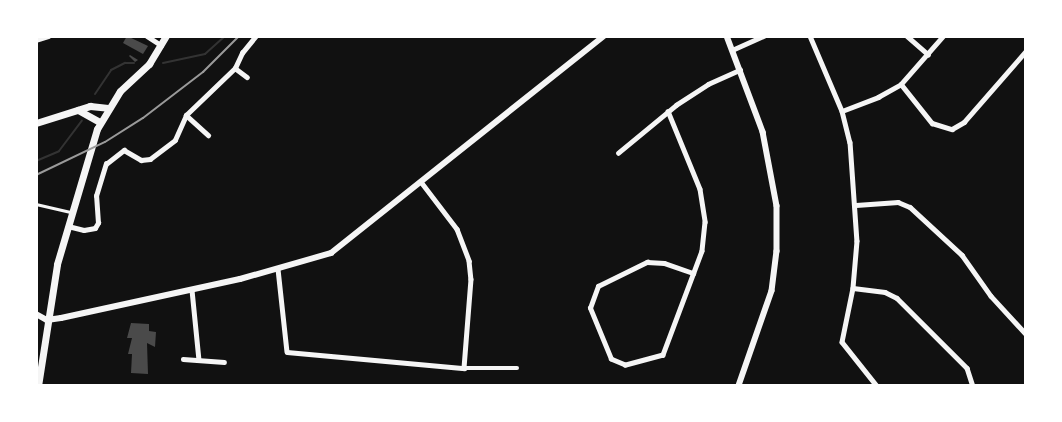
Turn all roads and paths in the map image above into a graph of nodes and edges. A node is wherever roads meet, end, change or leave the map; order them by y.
1 (48, 36) edge
2 (147, 36) edge
3 (166, 36) edge
4 (256, 36) edge
5 (604, 36) edge
6 (727, 36) edge
7 (764, 36) edge
8 (810, 36) edge
9 (907, 36) edge
10 (943, 36) edge
11 (36, 40) edge
12 (161, 45) junction
13 (732, 50) junction
14 (1026, 51) edge
15 (928, 54) junction
16 (235, 68) junction
17 (740, 70) junction
18 (247, 77) dead end
19 (901, 84) junction
20 (108, 108) junction
21 (78, 110) junction
22 (668, 111) junction
23 (842, 111) junction
24 (186, 115) junction
25 (36, 123) edge
26 (98, 125) junction
27 (208, 135) dead end
28 (618, 153) dead end
29 (422, 183) junction
30 (36, 204) edge
31 (856, 205) junction
32 (71, 213) junction
33 (68, 226) junction
34 (278, 269) junction
35 (693, 273) junction
36 (853, 288) junction
37 (192, 290) junction
38 (36, 314) edge
39 (47, 320) junction
40 (1026, 334) edge
41 (183, 359) dead end
42 (199, 360) junction
43 (224, 362) dead end
44 (464, 368) junction
45 (517, 368) dead end
46 (38, 386) edge
47 (739, 386) edge
48 (877, 386) edge
49 (973, 386) edge

1 - 11 street
2 - 12 street
3 - 12 main road
4 - 16 street
5 - 29 main road
6 - 13 street
7 - 13 street
8 - 23 street
9 - 15 street
10 - 15 street
12 - 20 main road
13 - 17 street
14 - 19 street
15 - 19 street
16 - 18 street
16 - 24 street
17 - 22 street
17 - 47 street
19 - 23 street
20 - 21 main road
20 - 26 main road
21 - 25 main road
21 - 26 main road
22 - 28 street
22 - 35 street
23 - 31 street
24 - 27 street
24 - 33 street
26 - 32 main road
29 - 34 main road
29 - 44 street
30 - 32 lane
31 - 36 street
31 - 40 street
32 - 33 main road
33 - 39 main road
34 - 37 main road
34 - 44 street
35 - 35 street
36 - 48 street
36 - 49 street
37 - 39 main road
37 - 42 street
38 - 39 main road
39 - 46 main road
41 - 42 street
42 - 43 street
44 - 45 street

